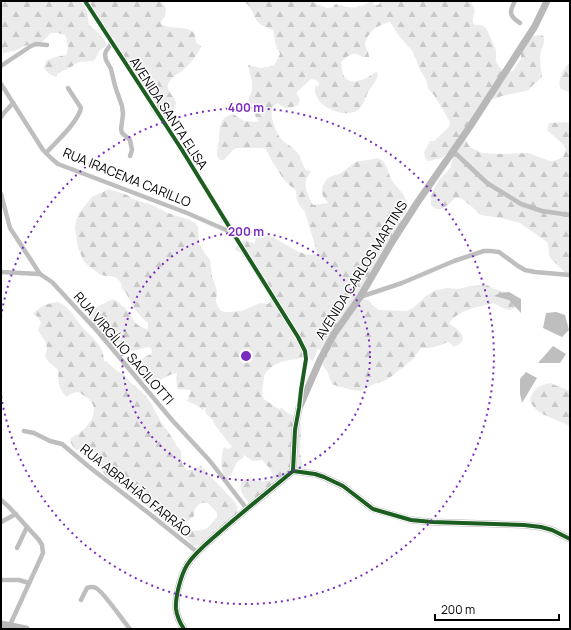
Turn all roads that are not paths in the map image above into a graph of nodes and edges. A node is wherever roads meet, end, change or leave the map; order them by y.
1 (85, 1) edge
2 (515, 1) edge
3 (547, 1) edge
4 (520, 23) dead end
5 (112, 43) junction
6 (47, 45) dead end
7 (1, 66) edge
8 (1, 84) edge
9 (68, 88) dead end
10 (13, 104) junction
11 (1, 118) edge
12 (453, 151) junction
13 (46, 153) junction
14 (130, 156) dead end
15 (1, 194) edge
16 (570, 215) edge
17 (232, 233) junction
18 (1, 272) edge
19 (40, 274) junction
20 (570, 275) edge
21 (360, 297) junction
22 (299, 408) junction
23 (24, 431) dead end
24 (293, 471) junction
25 (1, 500) edge
26 (247, 509) junction
27 (16, 514) junction
28 (1, 522) edge
29 (27, 527) junction
30 (570, 539) edge
31 (17, 548) dead end
32 (197, 552) junction
33 (1, 580) edge
34 (29, 583) junction
35 (81, 600) dead end
36 (1, 624) edge
37 (10, 625) junction
38 (26, 629) edge
39 (130, 629) edge
40 (184, 629) edge

1 - 5 street, AVENIDA SANTA ELISA
2 - 4 street
3 - 12 street, AVENIDA CARLOS MARTINS
5 - 14 street
5 - 17 street, AVENIDA SANTA ELISA
6 - 7 street
8 - 10 street, RUA IRACEMA CARILLO
9 - 13 street
10 - 11 street
10 - 13 street, RUA IRACEMA CARILLO
12 - 16 street
12 - 21 street, AVENIDA CARLOS MARTINS
13 - 17 street, RUA IRACEMA CARILLO
15 - 19 street, RUA VIRGÍLIO SACILOTTI
17 - 22 street, AVENIDA SANTA ELISA
18 - 19 street
19 - 26 street, RUA VIRGÍLIO SACILOTTI
20 - 21 street
21 - 22 street, AVENIDA CARLOS MARTINS
22 - 24 street, AVENIDA CARLOS MARTINS
23 - 32 street, RUA ABRAHÃO FARRÃO
24 - 26 street
24 - 30 street
25 - 27 street
26 - 32 street
27 - 28 street
27 - 29 street
29 - 31 street
29 - 34 street
32 - 40 street
33 - 34 street
34 - 37 street
35 - 39 street
36 - 37 street
37 - 38 street

